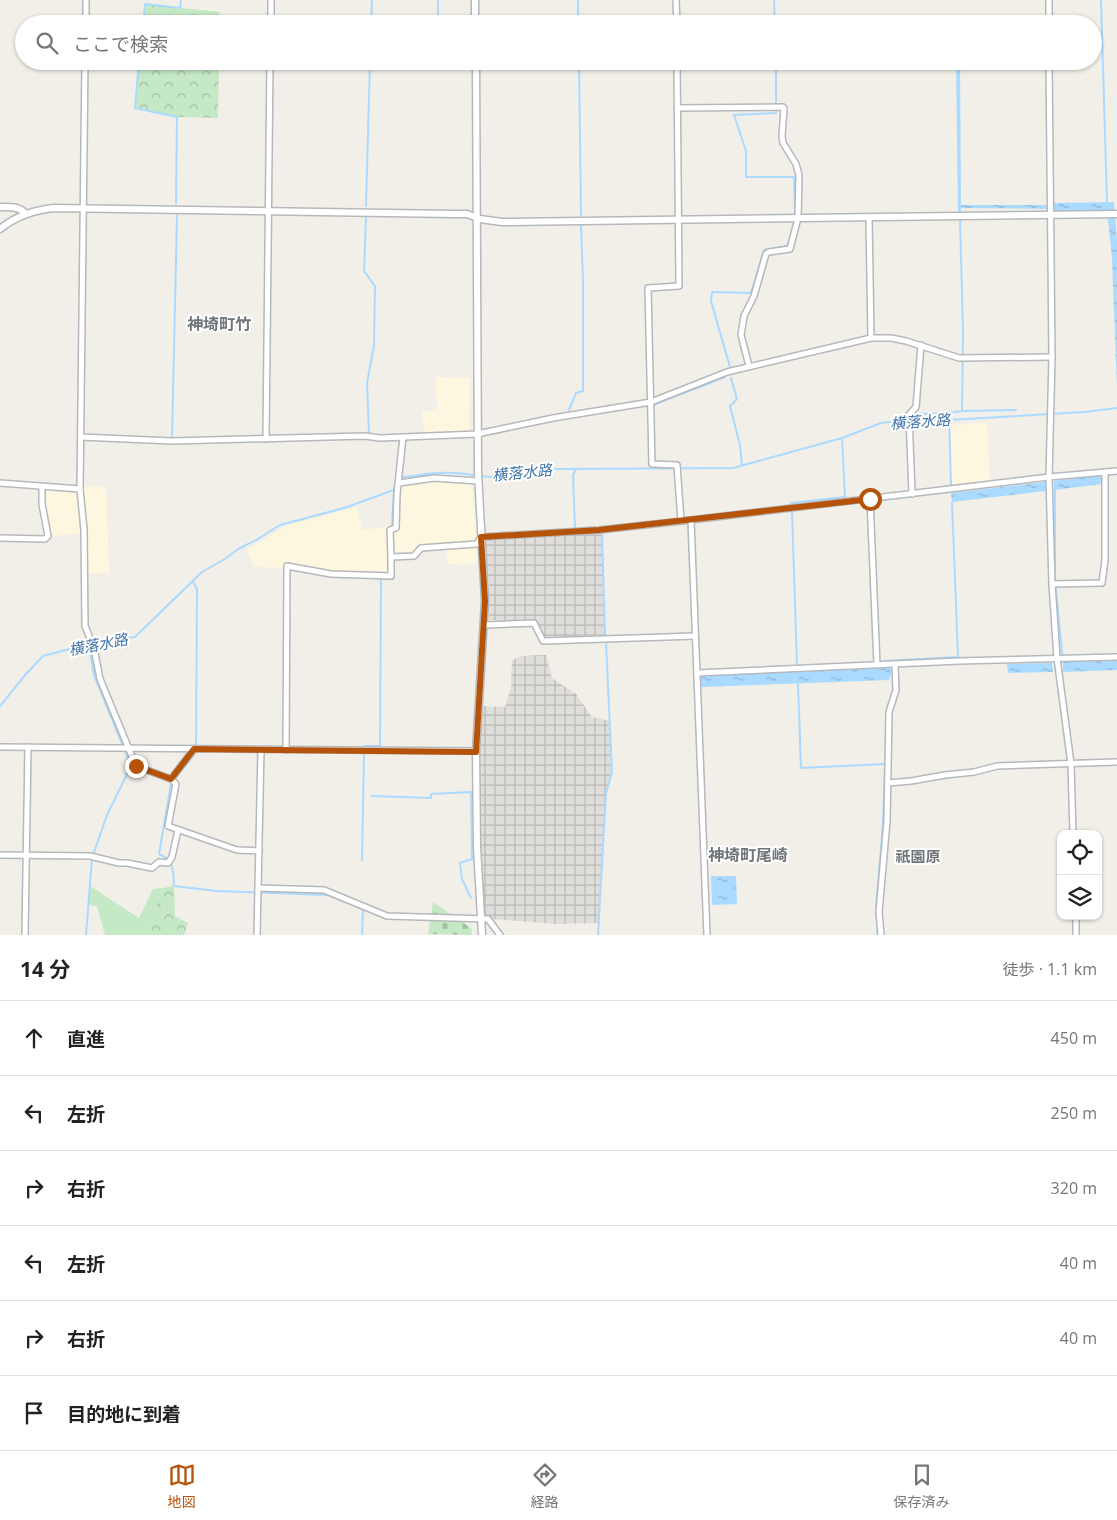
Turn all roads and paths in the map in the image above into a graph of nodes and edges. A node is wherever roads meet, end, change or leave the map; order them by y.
1 (86, 0) edge
2 (271, 0) edge
3 (475, 0) edge
4 (676, 0) edge
5 (1049, 0) edge
6 (86, 15) edge
7 (271, 15) edge
8 (476, 15) edge
9 (677, 15) edge
10 (1049, 15) edge
11 (86, 70) edge
12 (270, 70) edge
13 (476, 70) edge
14 (677, 70) edge
15 (1050, 70) edge
16 (677, 108) junction
17 (0, 207) edge
18 (84, 208) junction
19 (269, 212) junction
20 (26, 214) junction
21 (1117, 214) edge
22 (1050, 215) junction
23 (476, 217) junction
24 (798, 218) junction
25 (869, 218) junction
26 (679, 219) junction
27 (0, 229) edge
28 (871, 338) junction
29 (921, 345) junction
30 (1052, 357) junction
31 (749, 366) junction
32 (651, 402) junction
33 (478, 434) junction
34 (81, 437) junction
35 (404, 437) junction
36 (266, 439) junction
37 (1105, 472) junction
38 (1117, 472) edge
39 (478, 477) junction
40 (1049, 477) junction
41 (400, 479) junction
42 (0, 483) edge
43 (42, 486) junction
44 (80, 489) junction
45 (912, 494) junction
46 (870, 499) junction
47 (690, 520) junction
48 (681, 521) junction
49 (481, 537) junction
50 (0, 538) edge
51 (391, 557) junction
52 (1052, 584) junction
53 (485, 625) junction
54 (695, 636) junction
55 (1117, 657) edge
56 (1057, 658) junction
57 (895, 664) junction
58 (883, 665) junction
59 (696, 672) junction
60 (0, 747) edge
61 (28, 747) junction
62 (129, 748) junction
63 (198, 749) junction
64 (261, 750) junction
65 (286, 750) junction
66 (476, 752) junction
67 (1117, 762) edge
68 (1071, 764) junction
69 (171, 779) junction
70 (888, 782) junction
71 (178, 830) junction
72 (1073, 830) edge
73 (259, 851) junction
74 (0, 855) edge
75 (25, 855) junction
76 (258, 888) junction
77 (480, 918) junction
78 (1076, 920) edge
79 (25, 935) edge
80 (257, 935) edge
81 (482, 935) edge
82 (500, 935) edge
83 (707, 935) edge
84 (881, 935) edge
85 (1076, 935) edge

1 - 6 street
2 - 7 street
3 - 8 street
4 - 9 street
5 - 10 street
11 - 18 street
12 - 19 street
13 - 23 street
14 - 16 street
15 - 22 street
16 - 24 street
16 - 26 street
17 - 20 street
18 - 19 street
18 - 20 street
18 - 34 street
19 - 23 street
19 - 36 street
20 - 27 street
21 - 22 street
22 - 25 street
22 - 30 street
23 - 26 street
23 - 33 street
24 - 25 street
24 - 26 street
24 - 31 street
25 - 28 street
26 - 32 street
28 - 29 street
28 - 31 street
29 - 30 street
29 - 45 street
30 - 40 street
31 - 32 street
32 - 33 street
32 - 48 street
33 - 35 street
33 - 39 street
34 - 36 street
34 - 44 street
35 - 36 street
35 - 41 street
37 - 38 street
37 - 40 street
37 - 52 street
39 - 41 street
39 - 49 street
40 - 45 street
40 - 52 street
41 - 51 street
42 - 43 street
43 - 44 street
43 - 50 street
44 - 62 street
45 - 46 street
46 - 47 street
46 - 58 street
47 - 48 street
47 - 54 street
48 - 49 street
49 - 51 street
49 - 53 street
51 - 65 street
52 - 56 street
53 - 54 street
53 - 66 street
54 - 59 street
55 - 56 street
56 - 57 street
56 - 68 street
57 - 58 street
57 - 70 street
58 - 59 street
59 - 83 street
60 - 61 street
61 - 62 street
61 - 75 street
62 - 63 street
62 - 69 street
63 - 64 street
63 - 69 street
64 - 65 street
64 - 73 street
65 - 66 street
66 - 77 street
67 - 68 street
68 - 70 street
68 - 72 street
69 - 71 street
70 - 84 street
71 - 73 street
71 - 75 street
73 - 76 street
74 - 75 street
75 - 79 street
76 - 77 street
76 - 80 street
77 - 81 street
77 - 82 street
78 - 85 street

